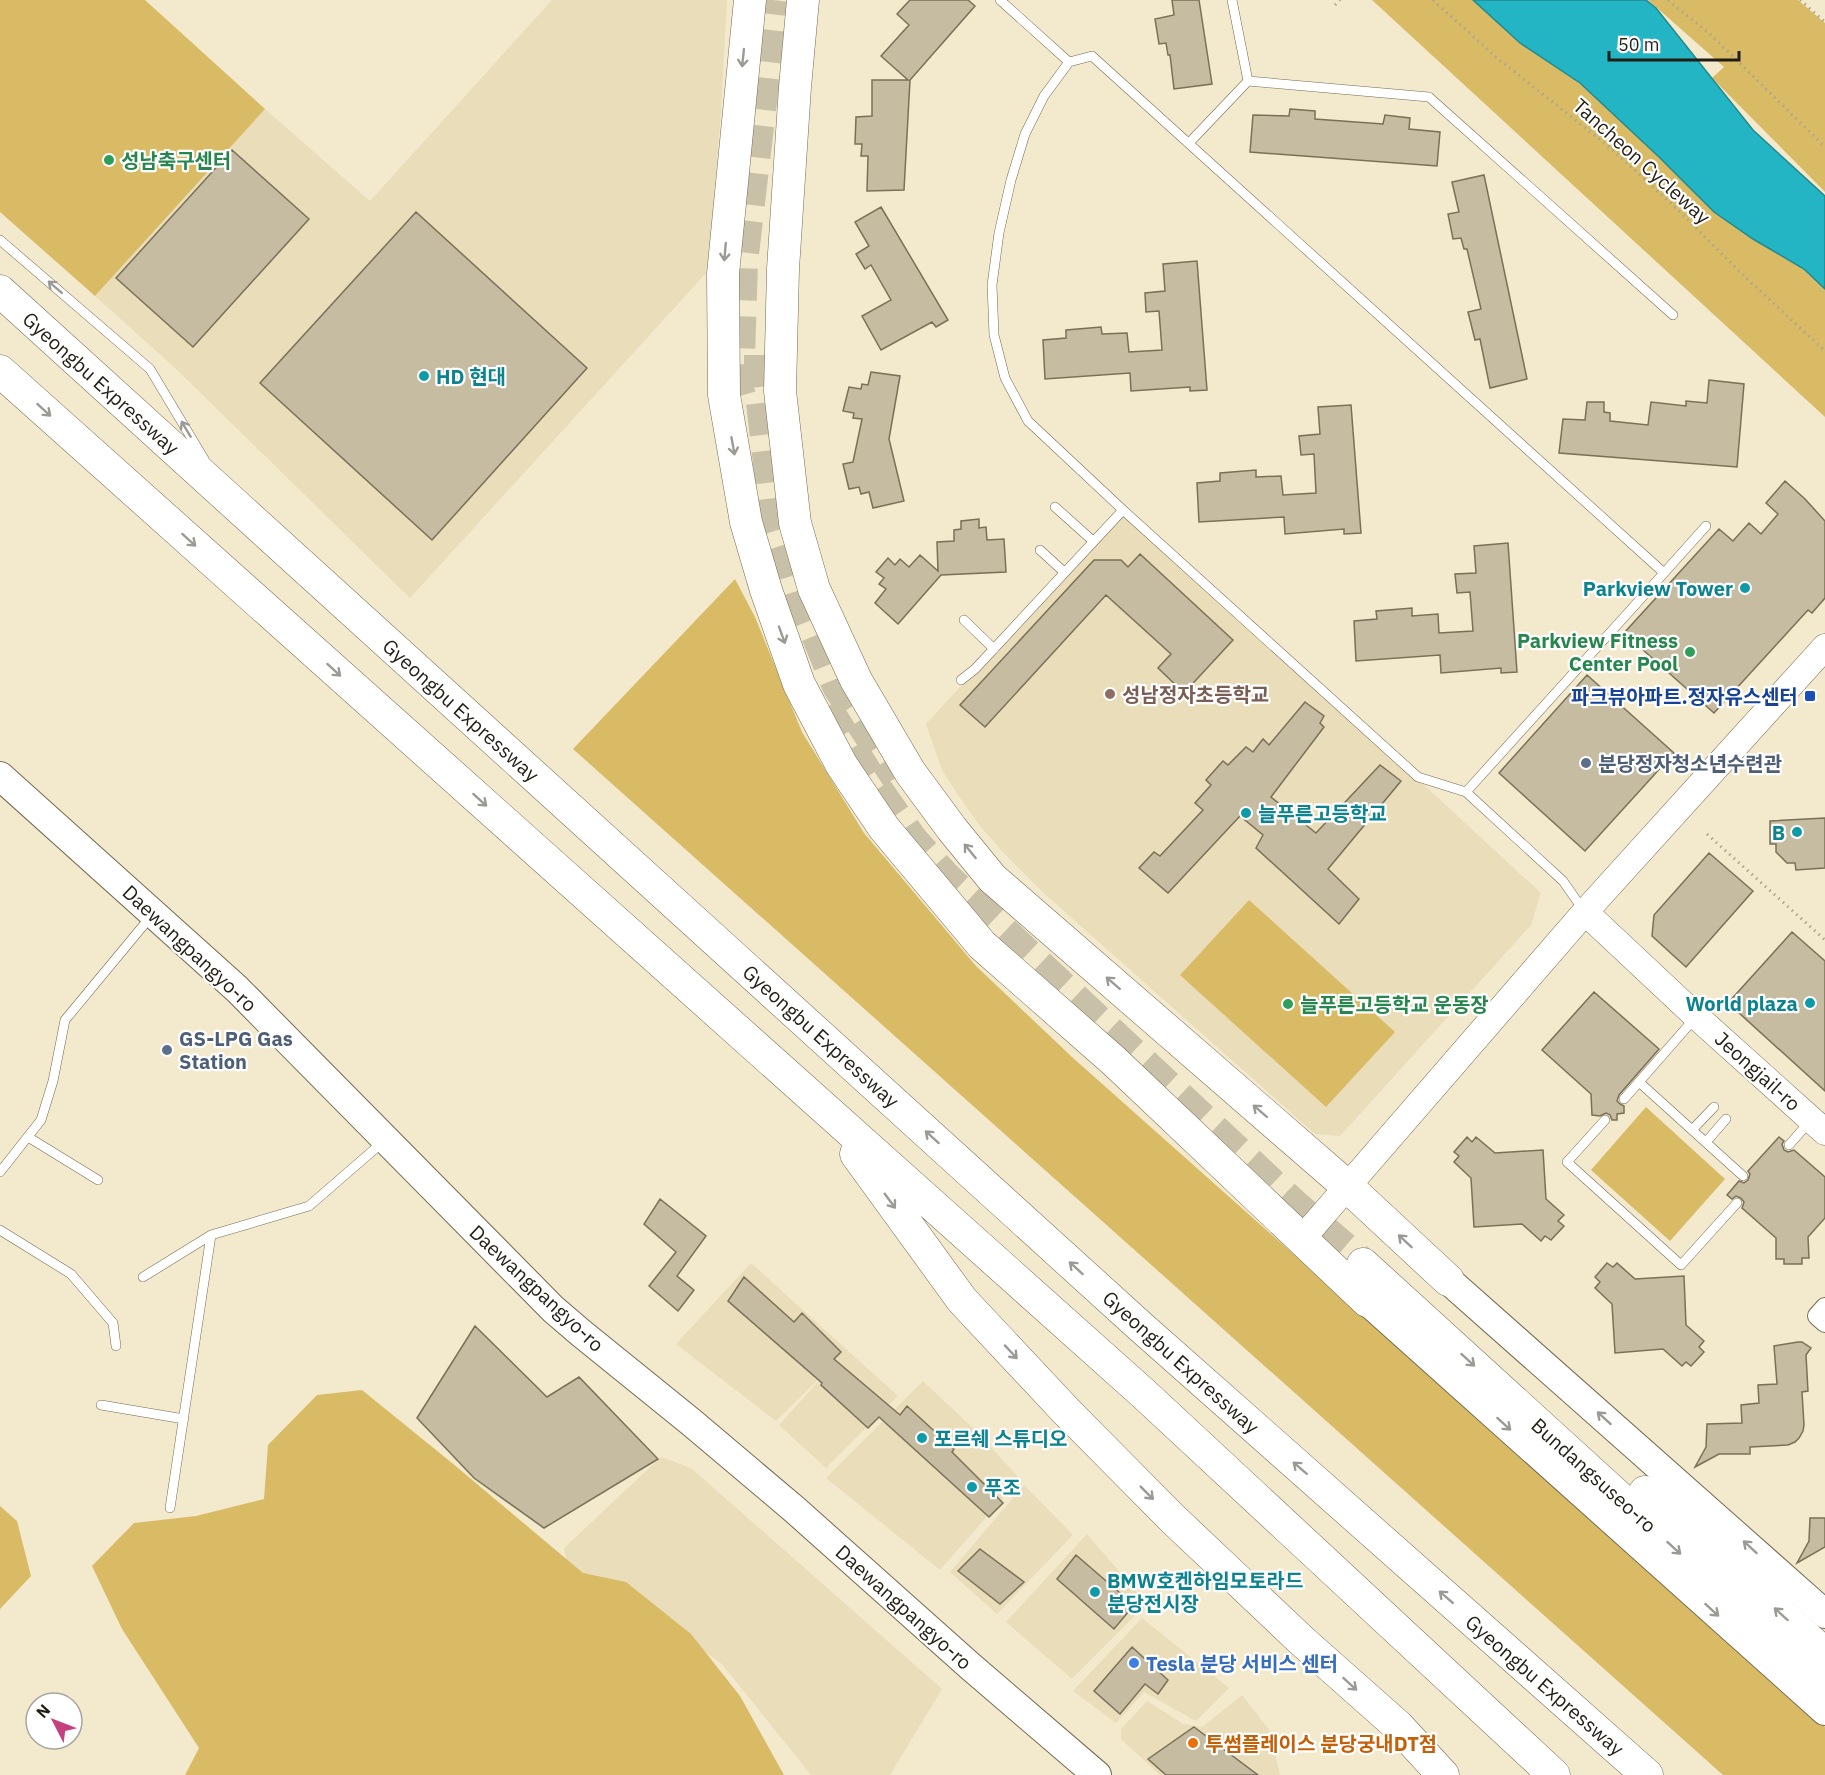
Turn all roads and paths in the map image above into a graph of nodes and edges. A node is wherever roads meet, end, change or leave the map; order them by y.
1 (750, 0) edge
2 (1000, 0) edge
3 (1232, 0) edge
4 (1340, 0) edge
5 (1433, 0) edge
6 (1668, 0) edge
7 (1800, 0) edge
8 (1335, 5) dead end
9 (806, 8) edge
10 (1825, 22) edge
11 (1069, 62) junction
12 (1248, 81) junction
13 (1189, 144) junction
14 (1825, 147) edge
15 (0, 240) edge
16 (0, 291) edge
17 (1673, 315) dead end
18 (1825, 351) edge
19 (0, 371) edge
20 (227, 497) junction
21 (1055, 507) dead end
22 (1122, 510) junction
23 (1706, 526) dead end
24 (1093, 541) junction
25 (1040, 550) dead end
26 (1064, 572) junction
27 (1664, 573) junction
28 (964, 620) dead end
29 (1825, 647) edge
30 (994, 649) junction
31 (961, 680) dead end
32 (0, 776) edge
33 (1466, 792) junction
34 (1707, 834) dead end
35 (1585, 912) junction
36 (153, 913) junction
37 (1825, 940) edge
38 (1697, 1017) junction
39 (1639, 1082) junction
40 (1624, 1099) dead end
41 (818, 1102) junction
42 (1714, 1107) dead end
43 (1726, 1119) dead end
44 (1605, 1120) dead end
45 (1818, 1126) edge
46 (1692, 1130) junction
47 (28, 1137) junction
48 (386, 1140) junction
49 (1706, 1142) junction
50 (1789, 1145) dead end
51 (0, 1172) edge
52 (1743, 1176) dead end
53 (98, 1180) dead end
54 (1348, 1187) junction
55 (1737, 1203) dead end
56 (0, 1230) edge
57 (211, 1235) junction
58 (1301, 1240) junction
59 (143, 1277) dead end
60 (1448, 1280) joint
61 (1367, 1301) joint
62 (1825, 1307) edge
63 (1825, 1323) edge
64 (116, 1346) dead end
65 (100, 1405) dead end
66 (184, 1419) junction
67 (170, 1508) dead end
68 (1825, 1614) edge
69 (1825, 1654) edge
70 (1825, 1685) edge
71 (1825, 1712) edge
72 (1097, 1775) edge
73 (1443, 1775) edge
74 (1554, 1775) edge
75 (1647, 1775) edge

1 -> 58 highway
2 - 11 lane
3 - 12 lane
4 - 8 path
5 - 18 path, Tancheon Cycleway
6 - 14 path
7 - 10 path
54 -> 9 highway
11 - 13 lane
11 - 22 lane
12 - 13 lane
12 - 17 lane
13 - 27 lane
20 -> 15 lane
16 - 20 highway, Gyeongbu Expressway
19 -> 41 highway
75 -> 20 highway, Gyeongbu Expressway
21 - 24 lane
22 - 24 lane
22 - 33 lane
23 - 27 lane
24 - 26 lane
25 - 26 lane
26 - 30 lane
27 - 33 lane
28 - 30 lane
29 - 35 street
30 - 31 lane
32 - 36 main road, Daewangpangyo-ro
33 - 35 lane
34 - 37 path
35 - 38 street, Jeongjail-ro
35 - 54 street
36 - 47 lane
36 - 48 main road, Daewangpangyo-ro
38 - 39 lane
38 - 45 street, Jeongjail-ro
39 - 40 lane
39 - 46 lane
41 -> 73 highway
41 - 74 highway
42 - 46 lane
43 - 49 lane
44 - 55 lane
45 - 50 lane
46 - 49 lane
47 - 51 lane
47 - 53 lane
48 - 57 lane
48 - 72 main road, Daewangpangyo-ro
49 - 52 lane
54 - 58 street
60 -> 54 highway
56 - 64 lane
57 - 59 lane
57 - 66 lane
58 - 61 highway
68 -> 60 main road
61 -> 71 main road
62 - 63 street
65 - 66 lane
66 - 67 lane
69 -> 70 highway, Bundangsuseo-ro

